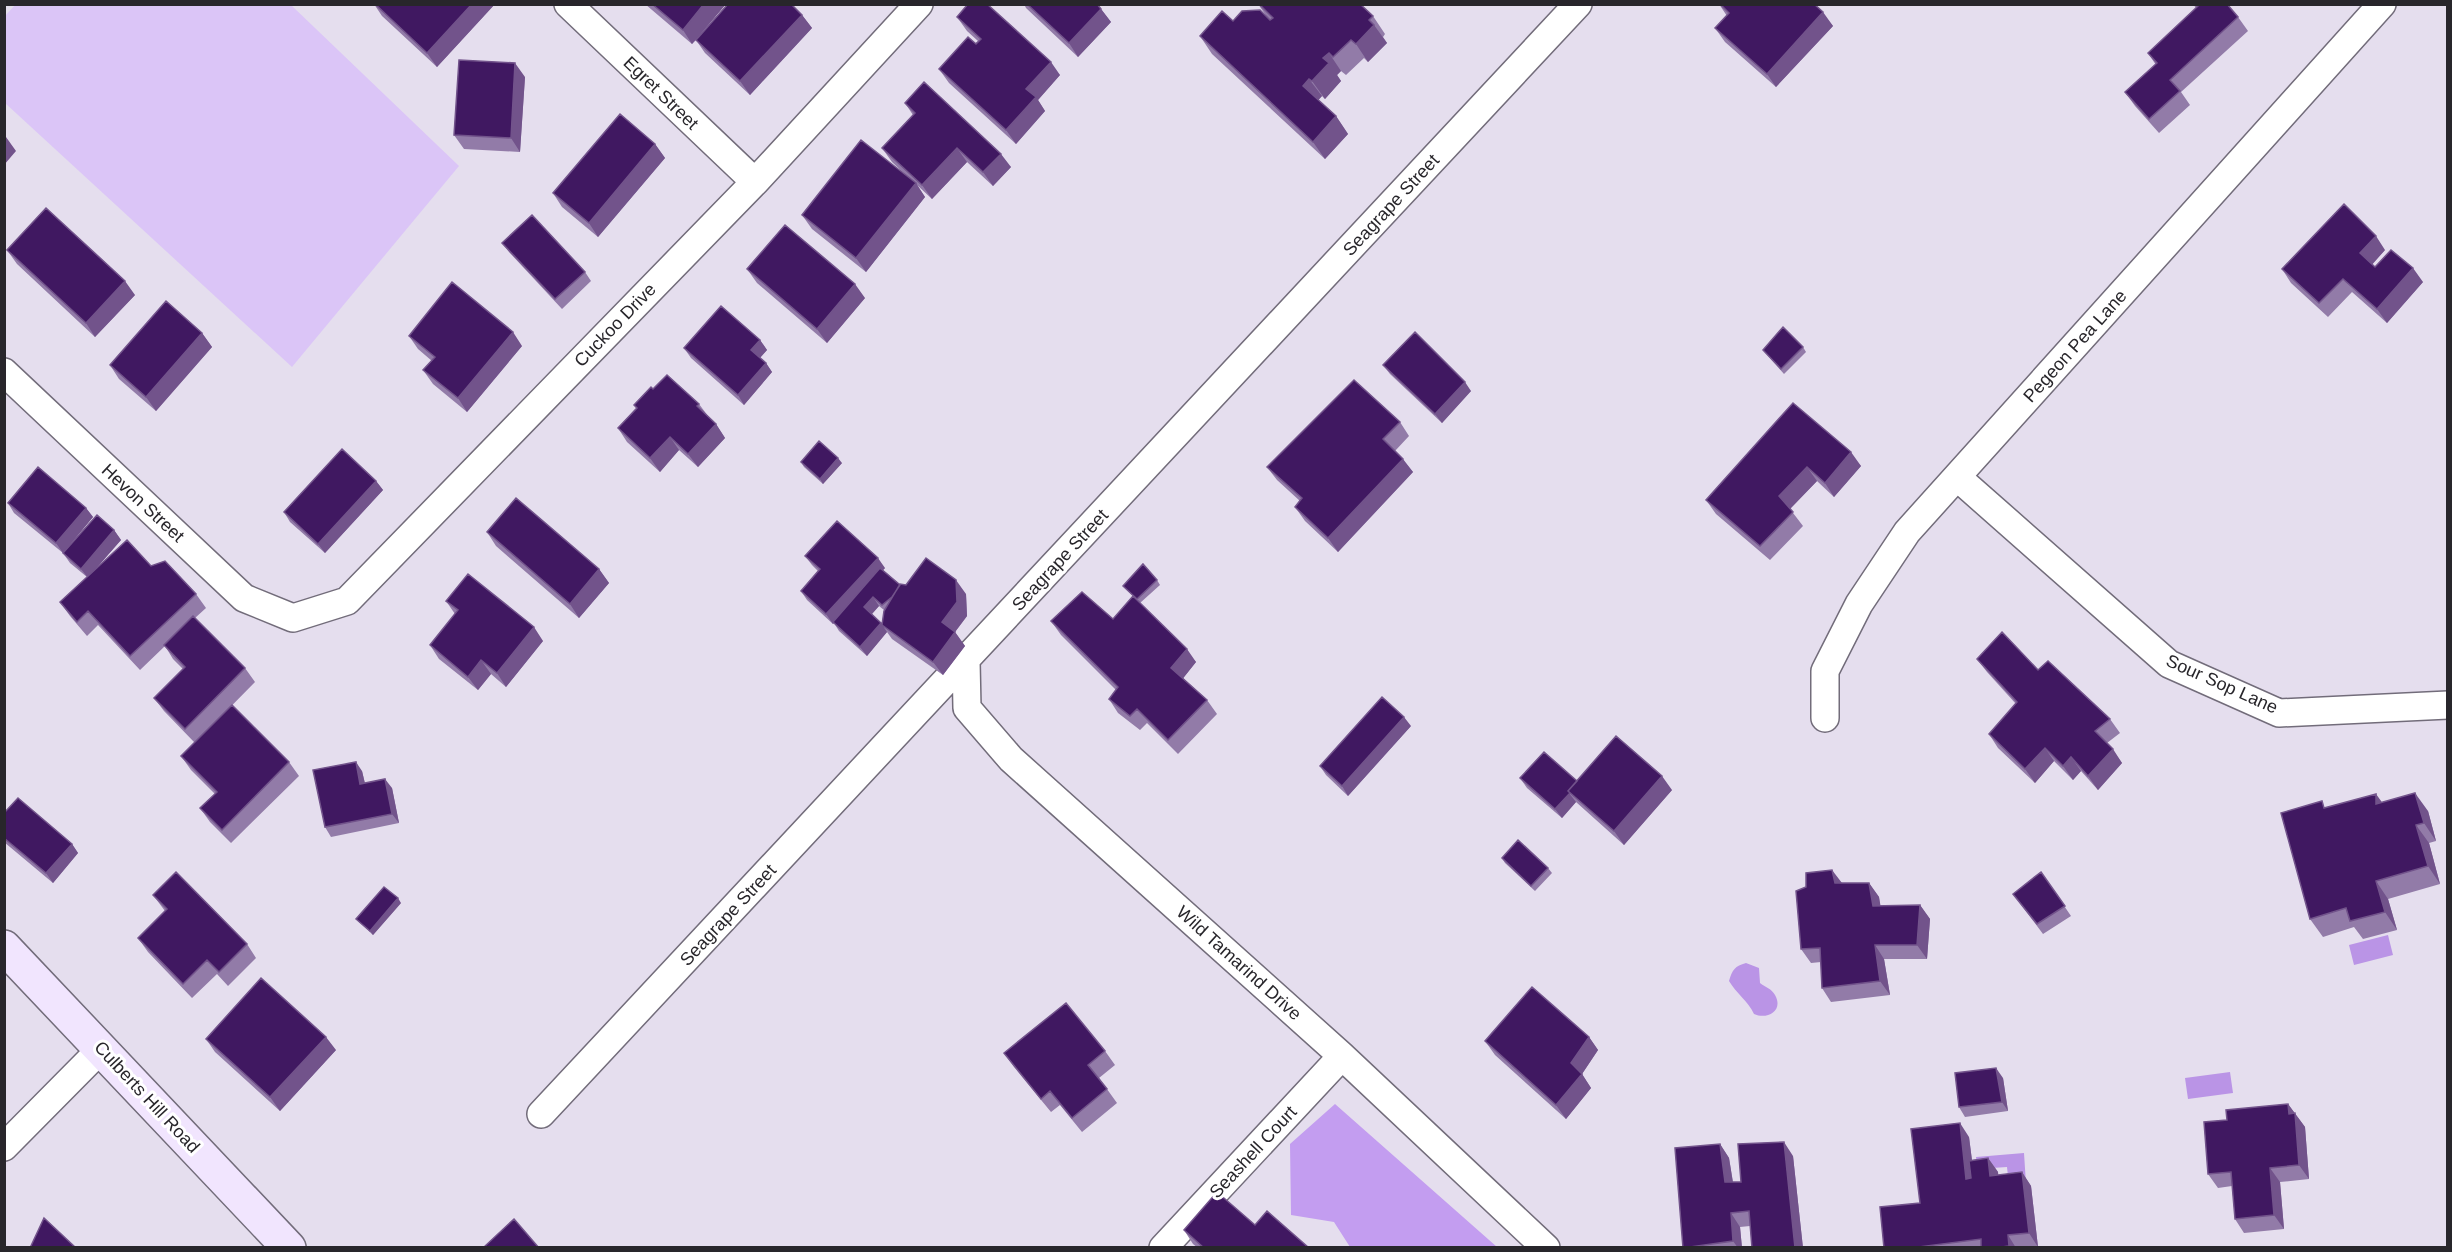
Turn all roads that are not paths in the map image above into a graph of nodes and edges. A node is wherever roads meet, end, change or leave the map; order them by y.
1 (568, 4) edge
2 (919, 4) edge
3 (1578, 4) edge
4 (2382, 4) edge
5 (755, 182) junction
6 (4, 372) edge
7 (1957, 477) junction
8 (293, 618) joint
9 (966, 661) junction
10 (2448, 705) edge
11 (1825, 718) dead end
12 (4, 947) edge
13 (101, 1049) junction
14 (1342, 1056) junction
15 (541, 1114) dead end
16 (4, 1147) edge
17 (289, 1248) edge
18 (1163, 1248) edge
19 (1546, 1248) edge

1 - 5 street, Egret Street
2 - 5 street, Cuckoo Drive
3 - 9 street, Seagrape Street
4 - 7 street, Pegeon Pea Lane
5 - 8 street, Cuckoo Drive
6 - 8 street, Hevon Street
7 - 10 street, Sour Sop Lane
7 - 11 street, Pegeon Pea Lane
9 - 14 street, Wild Tamarind Drive
9 - 15 street, Seagrape Street
12 - 13 street, Culberts Hill Road
13 - 16 street
13 - 17 street, Culberts Hill Road
14 - 18 street, Seashell Court
14 - 19 street, Wild Tamarind Drive

